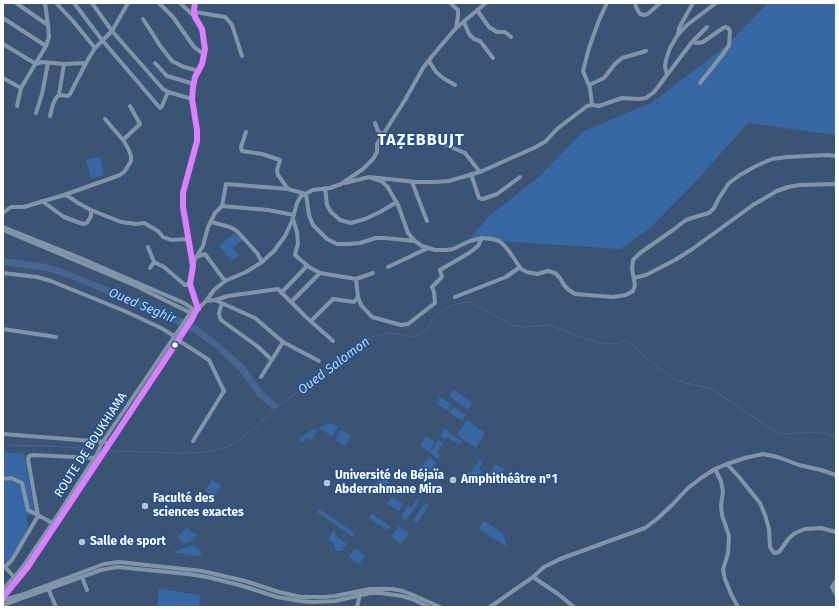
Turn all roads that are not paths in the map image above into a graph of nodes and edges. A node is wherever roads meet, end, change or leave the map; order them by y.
1 (16, 3) edge
2 (45, 3) edge
3 (56, 3) edge
4 (74, 3) edge
5 (92, 3) edge
6 (128, 3) edge
7 (159, 3) edge
8 (180, 3) edge
9 (195, 3) edge
10 (450, 3) edge
11 (607, 3) edge
12 (635, 3) edge
13 (660, 3) edge
14 (693, 3) edge
15 (716, 3) edge
16 (485, 4) edge
17 (477, 10) junction
18 (195, 12) junction
19 (196, 17) junction
20 (3, 18) edge
21 (143, 19) dead end
22 (464, 22) junction
23 (48, 25) junction
24 (707, 26) dead end
25 (456, 28) junction
26 (112, 31) junction
27 (677, 36) junction
28 (511, 37) dead end
29 (102, 40) junction
30 (692, 42) junction
31 (3, 44) edge
32 (46, 46) junction
33 (95, 48) junction
34 (646, 51) dead end
35 (204, 54) junction
36 (242, 56) dead end
37 (493, 58) dead end
38 (428, 61) junction
39 (48, 63) junction
40 (86, 63) junction
41 (155, 63) dead end
42 (36, 64) junction
43 (64, 64) junction
44 (198, 71) junction
45 (667, 76) junction
46 (3, 78) edge
47 (700, 83) dead end
48 (194, 84) junction
49 (455, 85) dead end
50 (589, 85) junction
51 (21, 88) junction
52 (168, 92) junction
53 (59, 95) junction
54 (192, 99) junction
55 (592, 105) junction
56 (17, 106) dead end
57 (130, 106) dead end
58 (36, 113) dead end
59 (50, 116) dead end
60 (105, 119) dead end
61 (375, 123) dead end
62 (246, 132) dead end
63 (383, 135) junction
64 (123, 140) junction
65 (439, 142) dead end
66 (836, 156) edge
67 (480, 172) junction
68 (471, 174) junction
69 (368, 176) junction
70 (520, 177) dead end
71 (412, 182) junction
72 (341, 184) junction
73 (836, 184) edge
74 (325, 188) junction
75 (288, 189) junction
76 (306, 194) junction
77 (64, 195) junction
78 (42, 201) junction
79 (397, 202) junction
80 (222, 206) junction
81 (91, 210) junction
82 (3, 213) edge
83 (293, 217) junction
84 (427, 221) dead end
85 (211, 222) junction
86 (3, 227) edge
87 (3, 230) edge
88 (482, 238) junction
89 (188, 239) junction
90 (415, 241) junction
91 (148, 247) dead end
92 (428, 248) junction
93 (196, 257) junction
94 (154, 262) junction
95 (262, 262) junction
96 (193, 266) junction
97 (307, 266) junction
98 (388, 267) dead end
99 (520, 267) junction
100 (150, 268) dead end
101 (3, 273) edge
102 (320, 273) junction
103 (373, 273) dead end
104 (634, 278) junction
105 (356, 279) junction
106 (225, 281) junction
107 (190, 284) junction
108 (281, 293) junction
109 (455, 296) dead end
110 (358, 297) junction
111 (215, 300) junction
112 (206, 301) junction
113 (291, 302) junction
114 (354, 302) junction
115 (222, 303) junction
116 (361, 305) junction
117 (193, 313) junction
118 (311, 321) junction
119 (3, 330) edge
120 (175, 335) junction
121 (56, 337) dead end
122 (179, 338) junction
123 (333, 341) dead end
124 (284, 342) junction
125 (272, 360) junction
126 (319, 361) dead end
127 (261, 377) dead end
128 (3, 434) edge
129 (193, 441) dead end
130 (103, 442) junction
131 (108, 445) junction
132 (96, 456) junction
133 (727, 464) junction
134 (715, 469) junction
135 (836, 475) edge
136 (3, 479) edge
137 (38, 516) junction
138 (52, 524) junction
139 (836, 532) edge
140 (533, 576) junction
141 (14, 577) junction
142 (82, 577) junction
143 (836, 581) edge
144 (48, 587) junction
145 (11, 588) junction
146 (3, 589) edge
147 (87, 590) dead end
148 (836, 594) edge
149 (360, 595) junction
150 (16, 597) junction
151 (3, 598) edge
152 (335, 599) junction
153 (3, 605) edge
154 (56, 607) edge
155 (357, 607) edge
156 (429, 607) edge
157 (440, 607) edge
158 (490, 607) edge
159 (574, 607) edge
160 (738, 607) edge

1 - 23 street
2 - 23 street
3 - 33 street
4 - 29 street
5 - 26 street
6 - 26 street
7 - 35 street
8 - 19 street
9 - 18 street
10 - 25 street
11 - 50 street
12 - 13 street
14 - 27 street
15 - 27 street
16 - 17 street
17 - 22 street
17 - 28 street
18 - 19 street
18 - 36 street
19 - 35 street
20 - 32 street
21 - 44 street
22 - 25 street
22 - 37 street
23 - 32 street
24 - 30 street
25 - 38 street
26 - 29 street
26 - 52 street
27 - 45 street
29 - 33 street
29 - 52 street
30 - 45 street
30 - 47 street
31 - 42 street
32 - 42 street
33 - 40 street
34 - 50 street
35 - 44 street
38 - 49 street
38 - 63 street
39 - 42 street
39 - 43 street
39 - 58 street
40 - 43 street
40 - 53 street
41 - 48 street
42 - 51 street
43 - 53 street
44 - 48 street
45 - 55 street
46 - 51 street
48 - 54 street
50 - 55 street
51 - 56 street
52 - 54 street
53 - 59 street
54 - 89 street
55 - 67 street
57 - 64 street
60 - 64 street
61 - 63 street
62 - 75 street
63 - 72 street
64 - 77 street
65 - 67 street
66 - 104 street
67 - 68 street
68 - 70 street
68 - 71 street
69 - 71 street
69 - 72 street
69 - 79 street
71 - 84 street
72 - 74 street
73 - 104 street
74 - 76 street
74 - 79 street
75 - 76 street
75 - 80 street
76 - 83 street, ROUTE DE BOUKHIAMA
76 - 90 street
77 - 78 street
77 - 81 street
78 - 81 street
78 - 82 street
79 - 90 street
80 - 83 street
80 - 85 street
81 - 89 street
83 - 95 street, ROUTE DE BOUKHIAMA
83 - 97 street
85 - 93 street
85 - 95 street
86 - 117 street
87 - 117 street
88 - 92 street
88 - 99 street
88 - 116 street
89 - 96 street
90 - 92 street
91 - 94 street
92 - 98 street
93 - 96 street
93 - 106 street
94 - 100 street
94 - 107 street
95 - 106 street, ROUTE DE BOUKHIAMA
96 - 107 street
97 - 102 street
97 - 108 street
99 - 104 street
99 - 109 street
101 - 120 street
102 - 105 street
102 - 113 street
103 - 105 street
105 - 110 street
106 - 112 street, ROUTE DE BOUKHIAMA
107 - 117 street
108 - 111 street
108 - 113 street
110 - 114 street
110 - 116 street
111 - 112 street
111 - 115 street
112 - 117 street, ROUTE DE BOUKHIAMA
113 - 118 street
114 - 116 street
114 - 118 street
115 - 124 street
115 - 125 street
117 - 120 street, ROUTE DE BOUKHIAMA
117 - 122 street, ROUTE DE BOUKHIAMA
118 - 123 street
119 - 121 street
120 - 130 street, ROUTE DE BOUKHIAMA
122 - 129 street
122 - 131 street, ROUTE DE BOUKHIAMA
124 - 125 street
124 - 126 street
125 - 127 street
128 - 130 street
130 - 131 street
130 - 132 street, ROUTE DE BOUKHIAMA
131 - 145 street, ROUTE DE BOUKHIAMA
132 - 137 street
132 - 138 street, ROUTE DE BOUKHIAMA
133 - 134 street
133 - 135 street
133 - 139 street
134 - 140 street
134 - 160 street
136 - 137 street
137 - 138 street
137 - 141 street
138 - 141 street, ROUTE DE BOUKHIAMA
140 - 158 street
140 - 159 street
141 - 146 street, ROUTE DE BOUKHIAMA
142 - 144 street
142 - 147 street
142 - 152 street
143 - 148 street
144 - 150 street
144 - 152 street
144 - 153 street
144 - 154 street
145 - 150 street
145 - 151 street, ROUTE DE BOUKHIAMA
149 - 152 street
149 - 155 street
149 - 156 street
150 - 151 street
152 - 157 street

